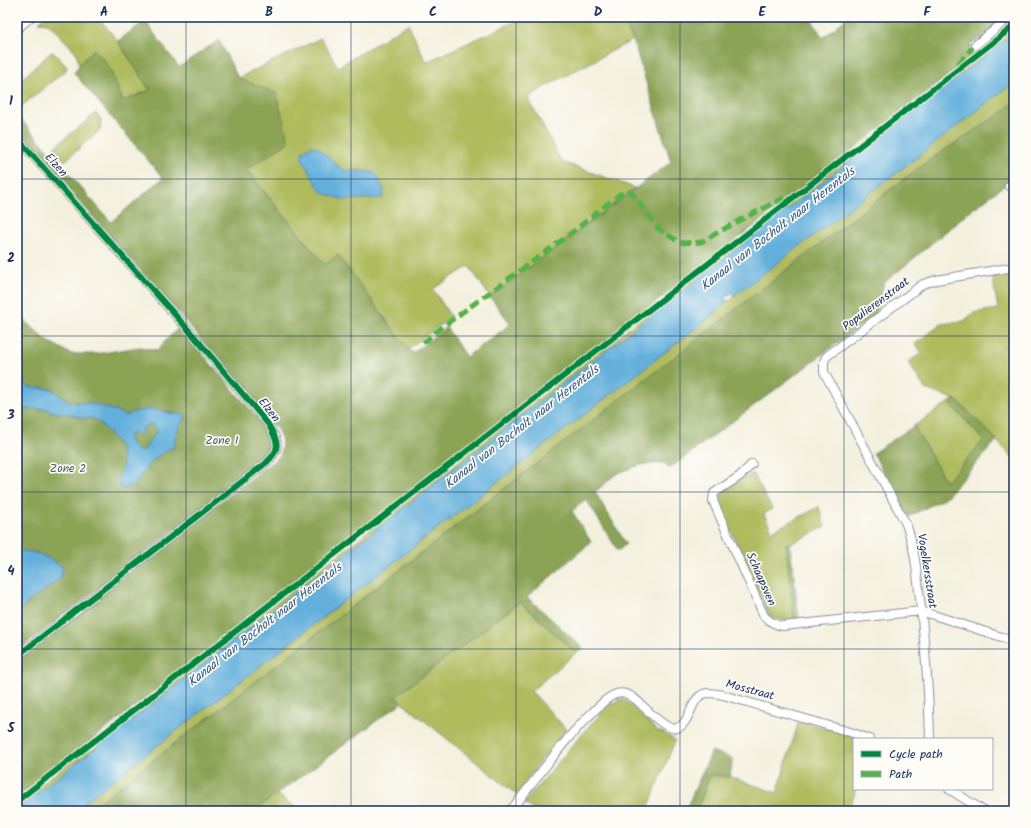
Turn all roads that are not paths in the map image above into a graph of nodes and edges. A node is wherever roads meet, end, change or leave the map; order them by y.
1 (31, 17) edge
2 (1010, 17) edge
3 (17, 29) edge
4 (973, 47) dead end
5 (17, 138) edge
6 (1014, 267) edge
7 (827, 356) joint
8 (752, 464) dead end
9 (921, 611) junction
10 (1014, 640) edge
11 (17, 656) edge
12 (867, 738) edge
13 (930, 738) edge
14 (951, 790) edge
15 (510, 811) edge
16 (984, 811) edge

1 - 3 street
2 - 4 street
5 - 11 street, Elzen
6 - 7 street, Populierenstraat
7 - 9 street, Vogelkersstraat
8 - 9 street, Schaapsven
9 - 10 street
9 - 13 street, Vogelkersstraat
12 - 15 street, Mosstraat
14 - 16 street

